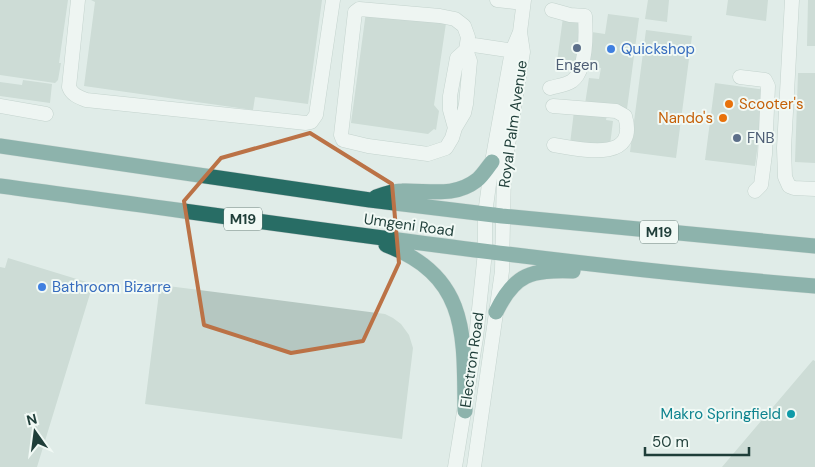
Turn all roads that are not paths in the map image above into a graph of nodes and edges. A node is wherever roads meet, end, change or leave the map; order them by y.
1 (78, 0) edge
2 (333, 0) edge
3 (497, 0) edge
4 (792, 0) edge
5 (523, 1) edge
6 (552, 10) dead end
7 (467, 47) junction
8 (518, 52) junction
9 (740, 77) dead end
10 (550, 88) dead end
11 (0, 106) edge
12 (553, 106) dead end
13 (46, 114) dead end
14 (554, 145) dead end
15 (0, 146) edge
16 (492, 162) junction
17 (0, 186) edge
18 (815, 189) edge
19 (755, 191) dead end
20 (370, 200) junction
21 (485, 214) junction
22 (502, 216) junction
23 (359, 235) junction
24 (815, 246) edge
25 (486, 252) junction
26 (503, 254) junction
27 (596, 264) junction
28 (815, 286) edge
29 (496, 312) junction
30 (464, 411) junction
31 (455, 467) edge
32 (474, 467) edge

1 - 2 street
3 - 5 street
4 - 18 street
5 - 8 street, Royal Palm Avenue
6 - 10 street
7 - 7 street
7 - 8 street
8 - 16 street, Royal Palm Avenue
8 - 22 street, Royal Palm Avenue
9 - 19 street
11 - 13 street
12 - 14 street
15 - 20 highway, Umgeni Road / M19
16 - 20 highway
16 - 21 street, Royal Palm Avenue
17 - 23 highway, Umgeni Road / M19
20 - 21 highway, Umgeni Road / M19
21 - 22 highway, Umgeni Road / M19
21 - 25 street, Royal Palm Avenue
22 - 24 highway, Umgeni Road / M19
22 - 26 street, Royal Palm Avenue
23 - 25 highway, Umgeni Road / M19
23 - 30 highway
25 - 26 highway, Umgeni Road / M19
25 - 30 street, Electron Road
26 - 27 highway, Umgeni Road / M19
26 - 29 street, Electron Road
27 - 28 highway, Umgeni Road / M19
27 - 29 highway
29 - 32 street, Electron Road
30 - 31 street, Electron Road

